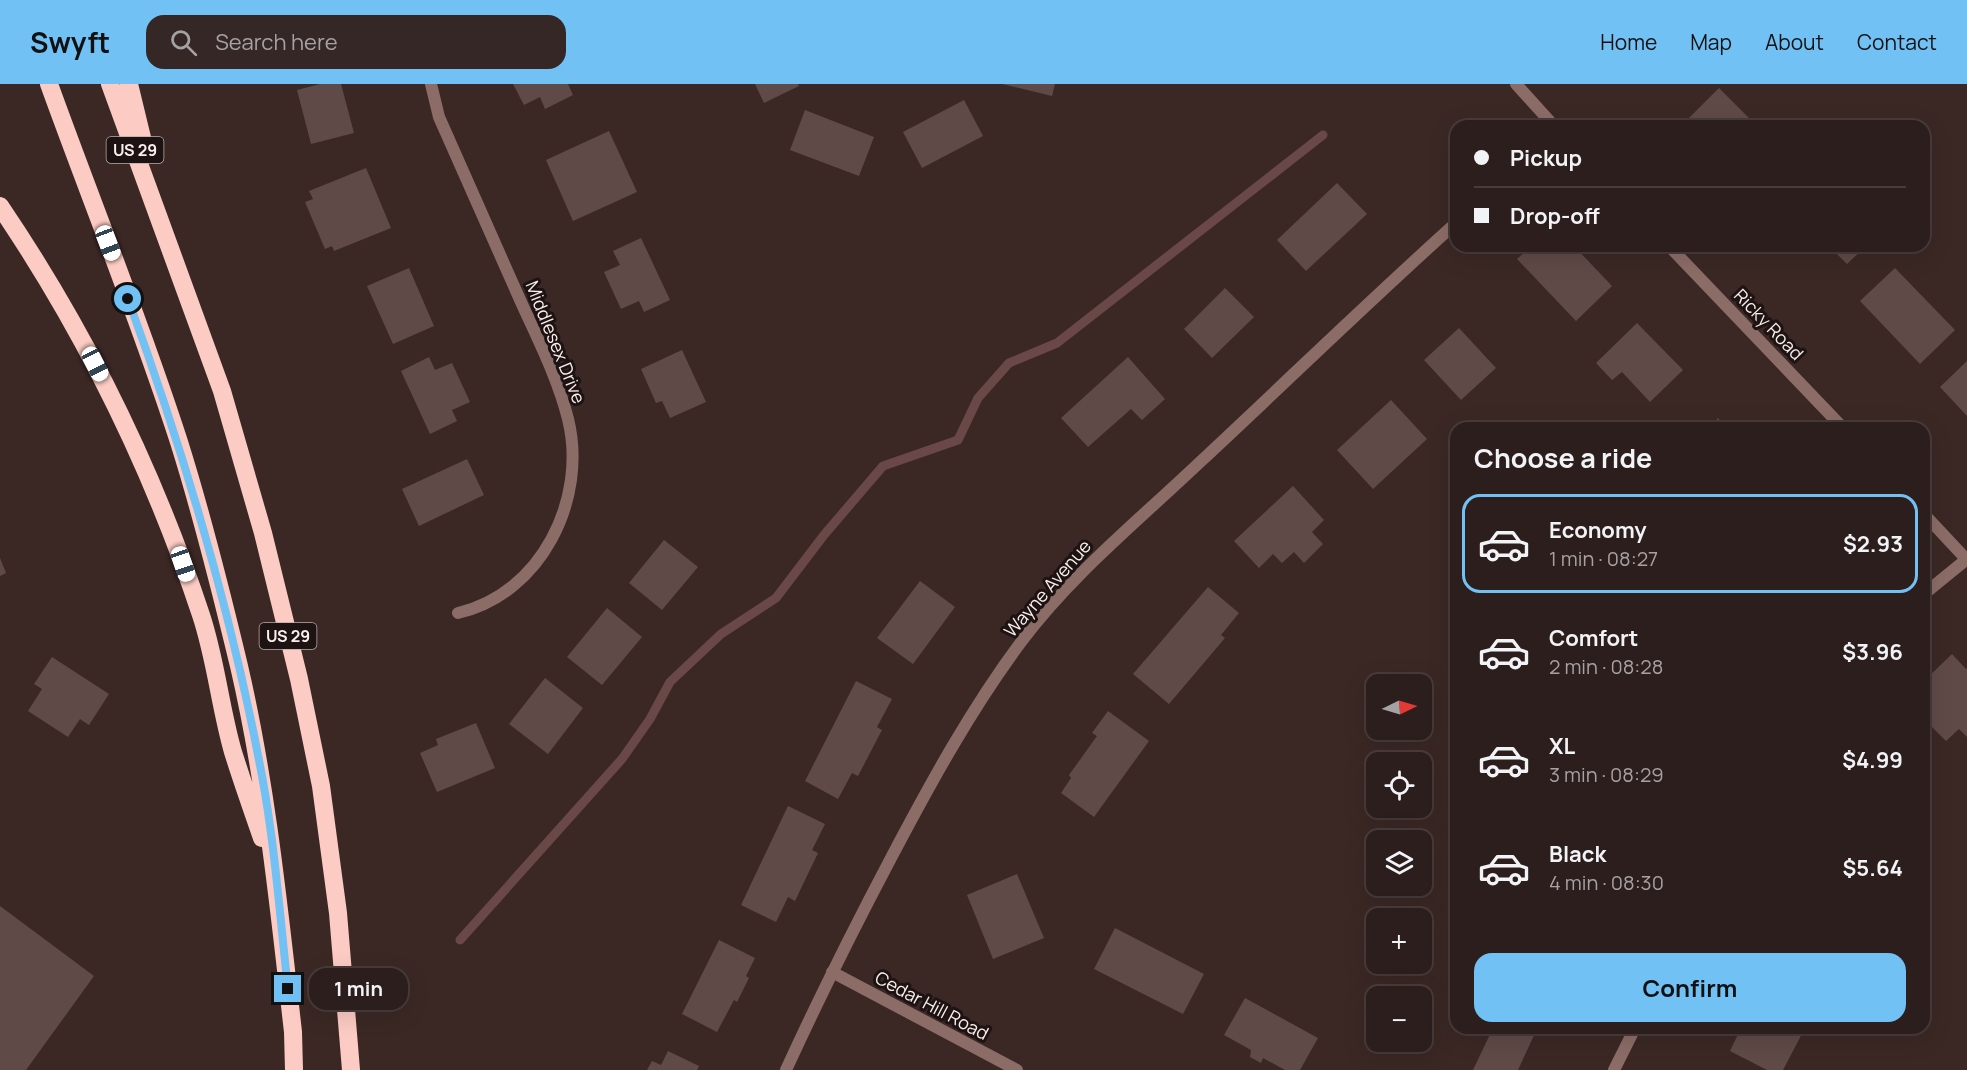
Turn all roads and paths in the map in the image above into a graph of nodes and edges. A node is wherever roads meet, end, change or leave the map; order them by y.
1 (50, 84) edge
2 (110, 84) edge
3 (129, 84) edge
4 (432, 84) edge
5 (1516, 84) edge
6 (1549, 120) edge
7 (0, 206) edge
8 (159, 216) junction
9 (1450, 230) edge
10 (1675, 252) edge
11 (1837, 422) edge
12 (1930, 520) edge
13 (1967, 560) edge
14 (1930, 589) edge
15 (458, 613) dead end
16 (276, 880) junction
17 (832, 972) junction
18 (1632, 1034) edge
19 (294, 1070) edge
20 (351, 1070) edge
21 (786, 1070) edge
22 (1017, 1070) edge
23 (1614, 1070) edge

1 - 16 highway, US 29
2 - 8 highway, US 29
3 - 8 highway
4 - 15 street, Middlesex Drive
5 - 6 street
7 - 16 highway
8 - 20 highway, US 29
9 - 17 street, Wayne Avenue
10 - 11 street, Ricky Road
12 - 13 street
13 - 14 street
16 - 19 highway, US 29
17 - 21 street, Wayne Avenue
17 - 22 street, Cedar Hill Road
18 - 23 street

